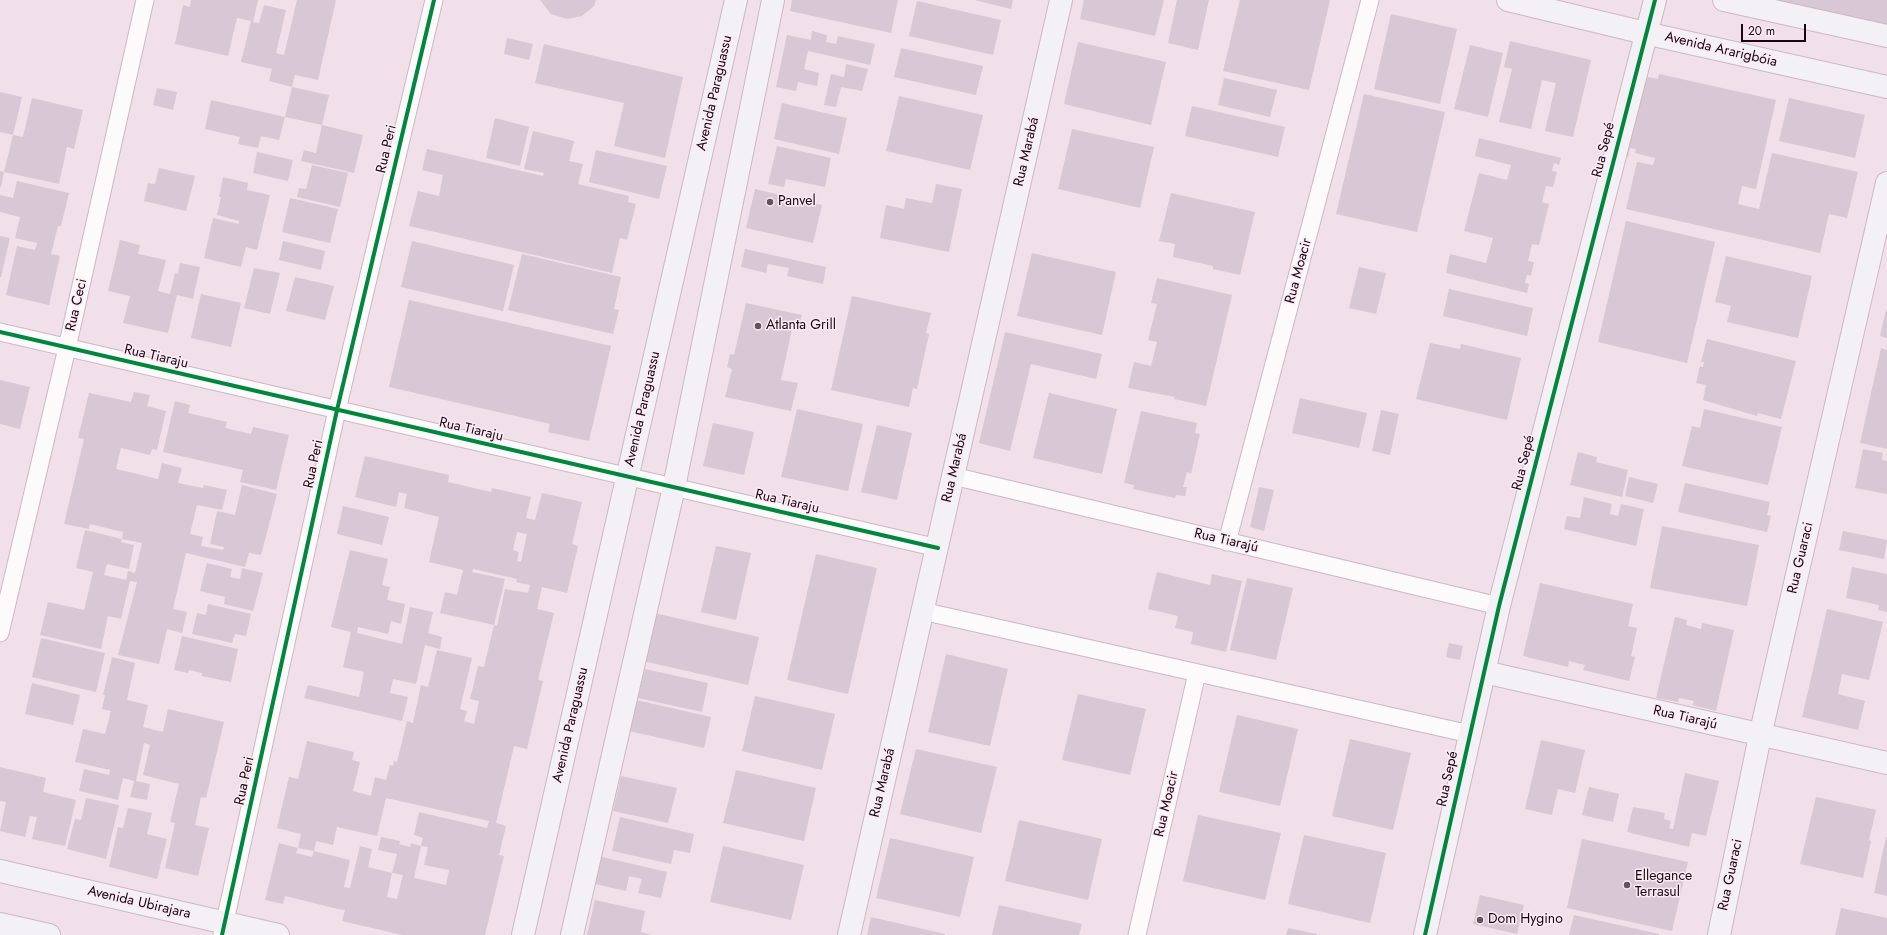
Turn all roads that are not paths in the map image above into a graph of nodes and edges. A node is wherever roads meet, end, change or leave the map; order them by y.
1 (145, 0) edge
2 (434, 0) edge
3 (736, 0) edge
4 (773, 0) edge
5 (1061, 0) edge
6 (1370, 0) edge
7 (1508, 0) edge
8 (1655, 0) edge
9 (1724, 0) edge
10 (1645, 33) junction
11 (1887, 36) edge
12 (1887, 87) edge
13 (1887, 183) edge
14 (1884, 209) edge
15 (0, 332) edge
16 (67, 348) junction
17 (337, 410) junction
18 (953, 476) junction
19 (627, 477) junction
20 (674, 487) junction
21 (1227, 542) junction
22 (938, 548) junction
23 (1499, 606) junction
24 (922, 612) junction
25 (0, 634) edge
26 (1484, 672) junction
27 (1196, 674) junction
28 (1470, 734) junction
29 (1760, 736) junction
30 (1887, 763) edge
31 (0, 871) edge
32 (0, 924) edge
33 (223, 929) edge
34 (49, 935) edge
35 (278, 935) edge
36 (523, 935) edge
37 (572, 935) edge
38 (849, 935) edge
39 (1136, 935) edge
40 (1425, 935) edge
41 (1719, 935) edge

1 - 16 street, Rua Ceci
2 - 17 street, Rua Peri
3 - 19 street, Avenida Paraguassu
4 - 20 street
5 - 18 street, Rua Marabá
6 - 21 street, Rua Moacir
7 - 10 street, Avenida Ararigbóia
8 - 10 street, Rua Sepé
9 - 11 street
10 - 12 street, Avenida Ararigbóia
10 - 23 street, Rua Sepé
13 - 14 street, Rua Guaraci
14 - 29 street, Rua Guaraci
15 - 16 street, Rua Tiaraju
16 - 17 street, Rua Tiaraju
16 - 25 street, Rua Ceci
17 - 19 street, Rua Tiaraju
17 - 33 street, Rua Peri
18 - 21 street, Rua Tiarajú
18 - 22 street, Rua Marabá
19 - 20 street, Rua Tiaraju
19 - 36 street, Avenida Paraguassu
20 - 22 street, Rua Tiaraju
20 - 37 street
21 - 23 street, Rua Tiarajú
22 - 24 street, Rua Marabá
23 - 26 street, Rua Sepé
24 - 27 street
24 - 38 street, Rua Marabá
26 - 28 street, Rua Sepé
26 - 29 street, Rua Tiarajú
27 - 28 street
27 - 39 street, Rua Moacir
28 - 40 street, Rua Sepé
29 - 30 street, Rua Tiarajú
29 - 41 street, Rua Guaraci
31 - 33 street, Avenida Ubirajara
32 - 34 street
33 - 35 street, Avenida Ubirajara

